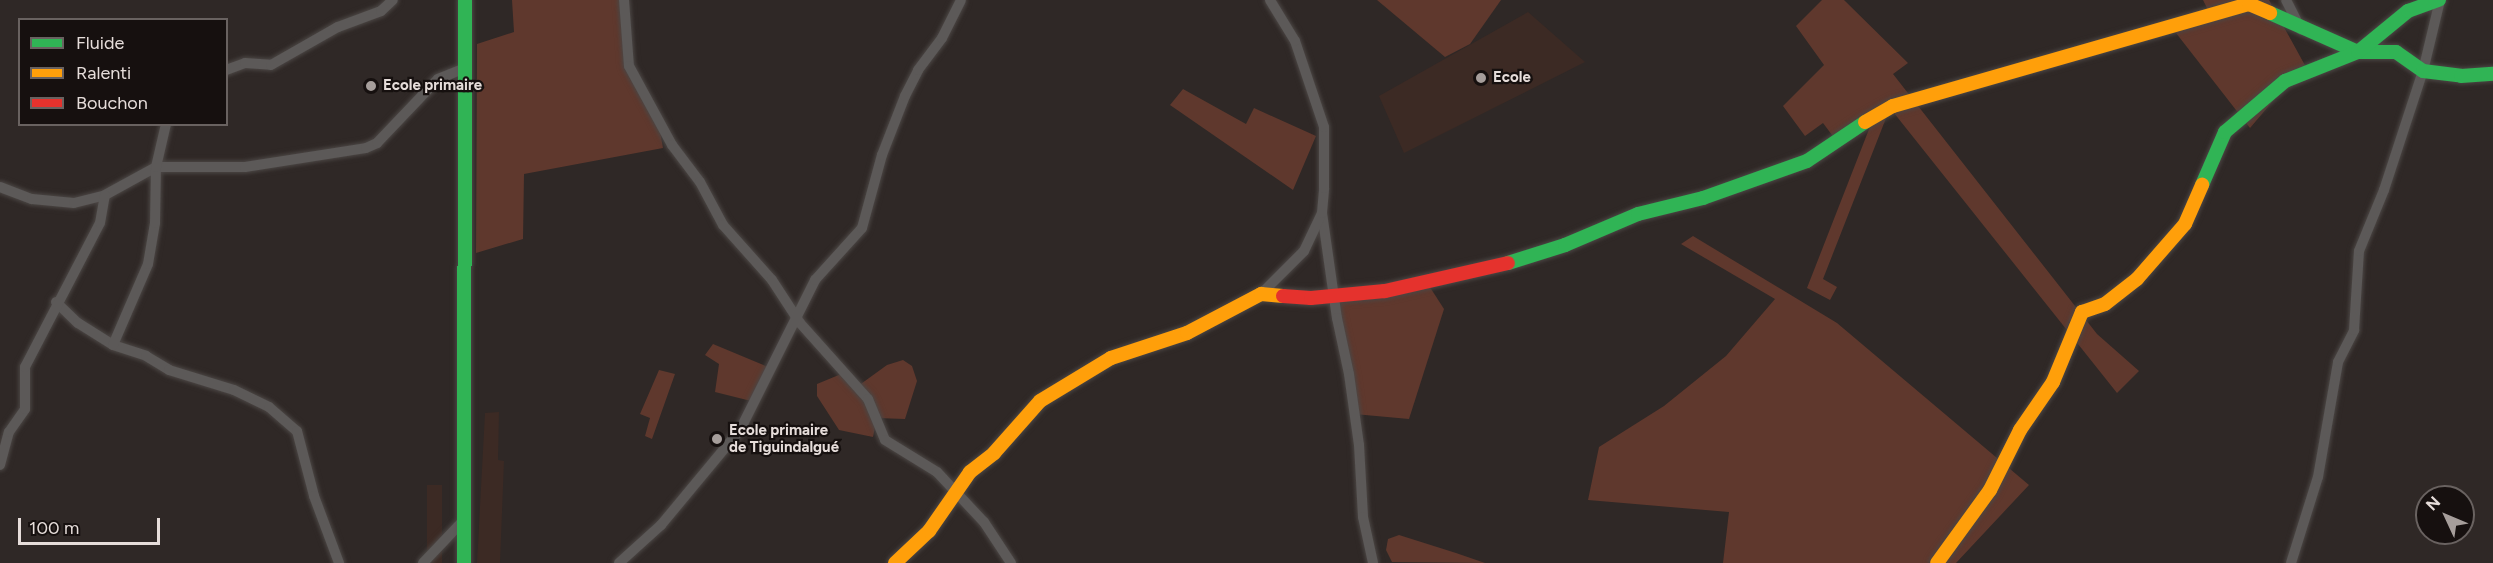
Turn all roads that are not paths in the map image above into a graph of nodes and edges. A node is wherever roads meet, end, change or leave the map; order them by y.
1 (393, 0) edge
2 (465, 0) edge
3 (624, 0) edge
4 (961, 0) edge
5 (1270, 0) edge
6 (2286, 0) edge
7 (2440, 0) edge
8 (2302, 29) junction
9 (2358, 52) junction
10 (228, 69) edge
11 (464, 69) junction
12 (2423, 71) junction
13 (2493, 74) edge
14 (166, 126) edge
15 (156, 167) junction
16 (0, 187) edge
17 (105, 195) junction
18 (1322, 213) junction
19 (1261, 294) junction
20 (1333, 295) junction
21 (56, 302) junction
22 (796, 318) junction
23 (113, 345) junction
24 (0, 465) edge
25 (954, 495) junction
26 (464, 520) junction
27 (339, 563) edge
28 (423, 563) edge
29 (464, 563) edge
30 (619, 563) edge
31 (895, 563) edge
32 (1011, 563) edge
33 (1373, 563) edge
34 (1937, 563) edge
35 (2291, 563) edge

1 - 10 street
2 - 11 street
3 - 22 street
4 - 22 street
5 - 18 street
6 - 8 street
7 - 9 street
7 - 12 street
8 - 9 street
8 - 20 street
9 - 12 street
9 - 34 street
11 - 15 street
11 - 26 street
12 - 13 street
12 - 35 street
14 - 15 street
15 - 17 street
15 - 23 street
16 - 17 street
17 - 21 street
18 - 19 street
18 - 20 street
19 - 20 street
19 - 25 street
20 - 33 street
21 - 23 street
21 - 24 street
22 - 25 street
22 - 30 street
23 - 27 street
25 - 31 street
25 - 32 street
26 - 28 street
26 - 29 street

